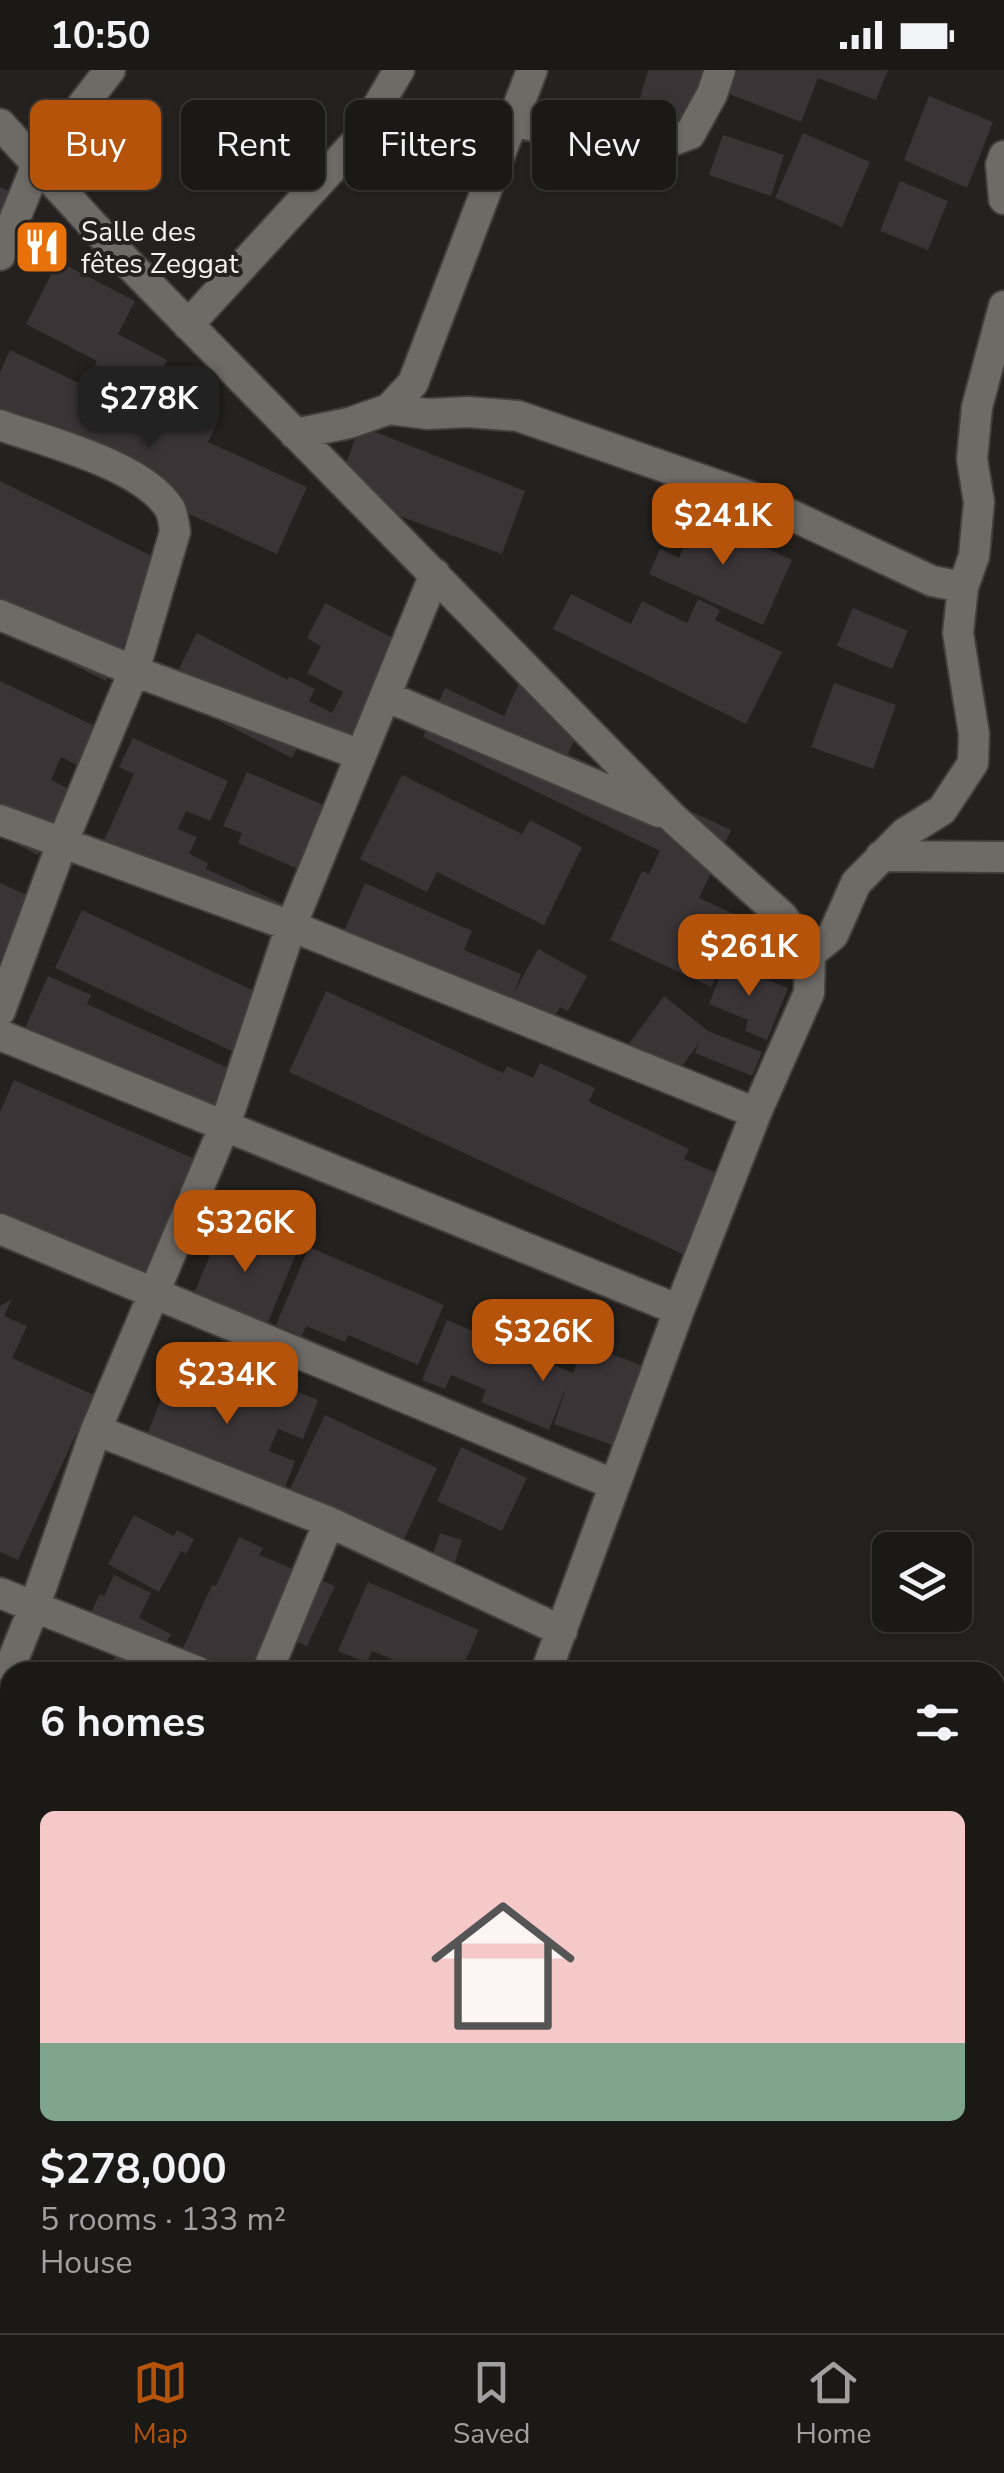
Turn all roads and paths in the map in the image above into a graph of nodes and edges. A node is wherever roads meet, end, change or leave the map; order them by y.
1 (110, 70) edge
2 (399, 70) edge
3 (532, 70) edge
4 (720, 70) edge
5 (87, 100) edge
6 (513, 121) junction
7 (0, 124) edge
8 (30, 154) edge
9 (1004, 156) edge
10 (30, 181) edge
11 (64, 190) edge
12 (1004, 199) edge
13 (0, 254) edge
14 (1004, 306) edge
15 (188, 324) junction
16 (999, 336) edge
17 (389, 409) junction
18 (0, 425) edge
19 (294, 434) junction
20 (434, 574) junction
21 (963, 587) junction
22 (0, 615) edge
23 (134, 671) junction
24 (385, 696) junction
25 (361, 755) junction
26 (674, 819) junction
27 (0, 820) edge
28 (63, 841) junction
29 (881, 856) junction
30 (1004, 858) edge
31 (291, 926) junction
32 (810, 954) junction
33 (0, 1011) edge
34 (0, 1035) edge
35 (756, 1113) junction
36 (226, 1125) junction
37 (0, 1230) edge
38 (153, 1292) junction
39 (679, 1310) junction
40 (96, 1430) junction
41 (613, 1484) junction
42 (330, 1522) junction
43 (0, 1593) edge
44 (35, 1605) junction
45 (562, 1631) junction
46 (12, 1662) edge
47 (174, 1662) edge
48 (271, 1662) edge
49 (550, 1662) edge

1 - 5 street
2 - 15 street
3 - 6 street
4 - 6 street
6 - 17 street
7 - 8 street
9 - 12 street
10 - 13 street
11 - 15 street
14 - 16 street
15 - 19 street
16 - 21 street
17 - 19 street
17 - 21 street
18 - 23 street
19 - 20 street
20 - 24 street
20 - 26 street
21 - 29 street
22 - 23 street
23 - 25 street
23 - 28 street
24 - 25 street
24 - 26 street
25 - 31 street
26 - 32 street
27 - 28 street
28 - 31 street
28 - 33 street
29 - 30 street
29 - 32 street
31 - 35 street
31 - 36 street
32 - 35 street
34 - 36 street
35 - 39 street
36 - 38 street
36 - 39 street
37 - 38 street
38 - 40 street
38 - 41 street
39 - 41 street
40 - 42 street
40 - 44 street
41 - 45 street
42 - 45 street
42 - 48 street
43 - 44 street
44 - 46 street
44 - 47 street
45 - 49 street

